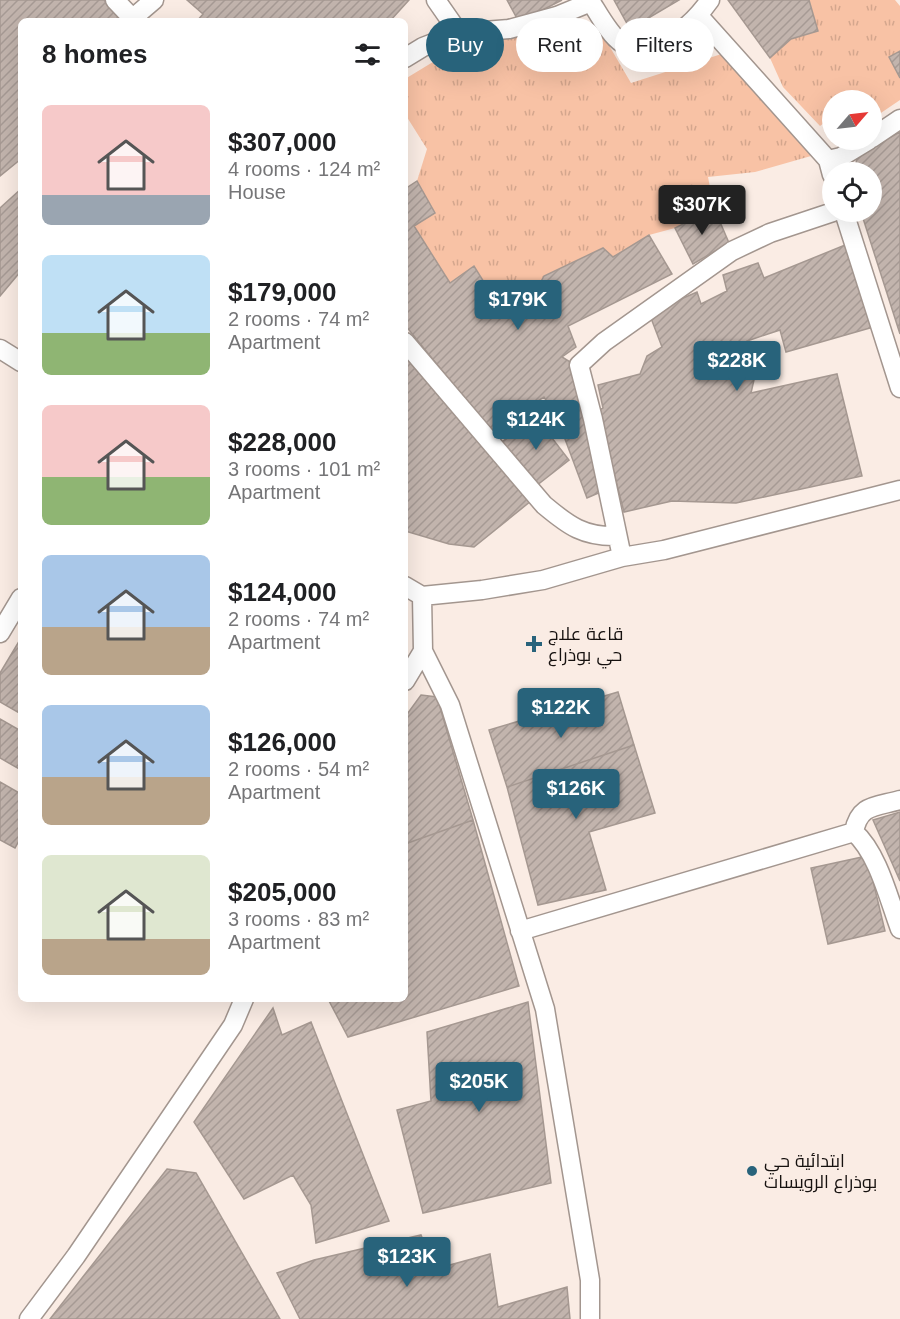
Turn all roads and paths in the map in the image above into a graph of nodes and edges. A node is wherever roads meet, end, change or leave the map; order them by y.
1 (115, 0) edge
2 (154, 0) edge
3 (436, 0) edge
4 (710, 0) edge
5 (590, 1) edge
6 (699, 16) junction
7 (132, 18) edge
8 (136, 18) edge
9 (449, 18) edge
10 (504, 29) edge
11 (426, 46) edge
12 (408, 56) edge
13 (900, 119) edge
14 (882, 131) edge
15 (852, 150) edge
16 (826, 162) edge
17 (836, 162) edge
18 (822, 216) edge
19 (847, 222) edge
20 (408, 346) edge
21 (0, 350) edge
22 (18, 360) edge
23 (900, 388) edge
24 (900, 490) edge
25 (617, 536) junction
26 (622, 557) junction
27 (408, 588) edge
28 (422, 596) junction
29 (18, 603) edge
30 (0, 633) edge
31 (423, 651) junction
32 (408, 676) edge
33 (900, 800) edge
34 (854, 832) junction
35 (900, 929) edge
36 (520, 931) junction
37 (243, 1002) edge
38 (29, 1319) edge
39 (590, 1319) edge

1 - 7 street
2 - 8 street
3 - 9 street
4 - 6 street
5 - 6 street
5 - 10 street
6 - 16 street
11 - 12 street
13 - 14 street
15 - 17 street
18 - 25 street
19 - 23 street
20 - 25 street
21 - 22 street
24 - 26 street
25 - 26 street
26 - 28 street
27 - 28 street
28 - 31 street
29 - 30 street
31 - 32 street
31 - 36 street
33 - 34 street
34 - 35 street
34 - 36 street
36 - 39 street
37 - 38 street

